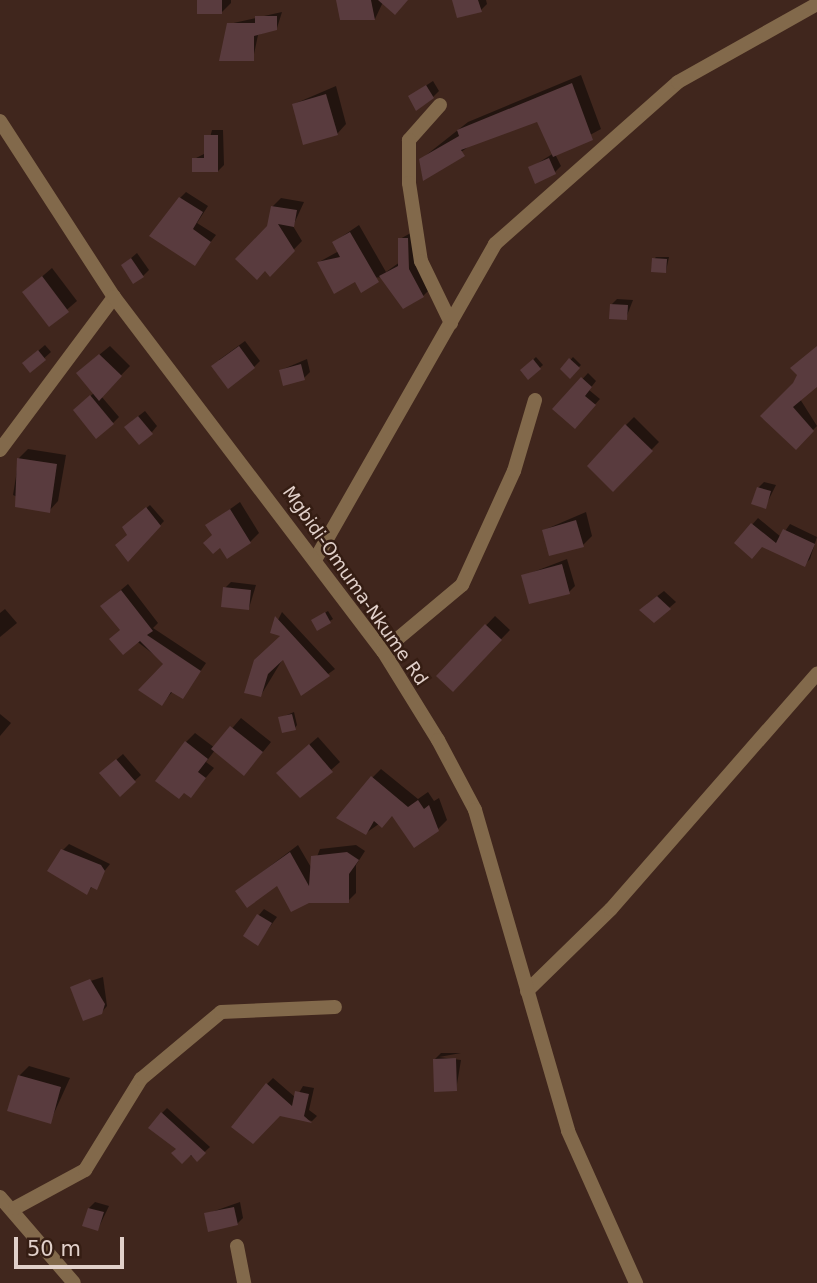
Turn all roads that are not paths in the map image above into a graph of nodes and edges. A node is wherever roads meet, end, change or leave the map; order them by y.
1 (817, 4) edge
2 (440, 105) dead end
3 (0, 121) edge
4 (114, 297) junction
5 (450, 323) junction
6 (535, 400) dead end
7 (0, 450) edge
8 (315, 560) junction
9 (383, 651) junction
10 (817, 674) edge
11 (527, 991) junction
12 (335, 1007) dead end
13 (0, 1197) edge
14 (15, 1208) junction
15 (237, 1246) dead end
16 (75, 1283) edge
17 (244, 1283) edge
18 (636, 1283) edge

1 - 5 street
2 - 5 street
3 - 4 street, Mgbidi-Omuma-Nkume Rd
4 - 7 street
4 - 8 street, Mgbidi-Omuma-Nkume Rd
5 - 8 street
6 - 9 street
8 - 9 street, Mgbidi-Omuma-Nkume Rd
9 - 11 street, Mgbidi-Omuma-Nkume Rd
10 - 11 street
11 - 18 street, Mgbidi-Omuma-Nkume Rd
12 - 14 street
13 - 14 street
14 - 16 street
15 - 17 street

